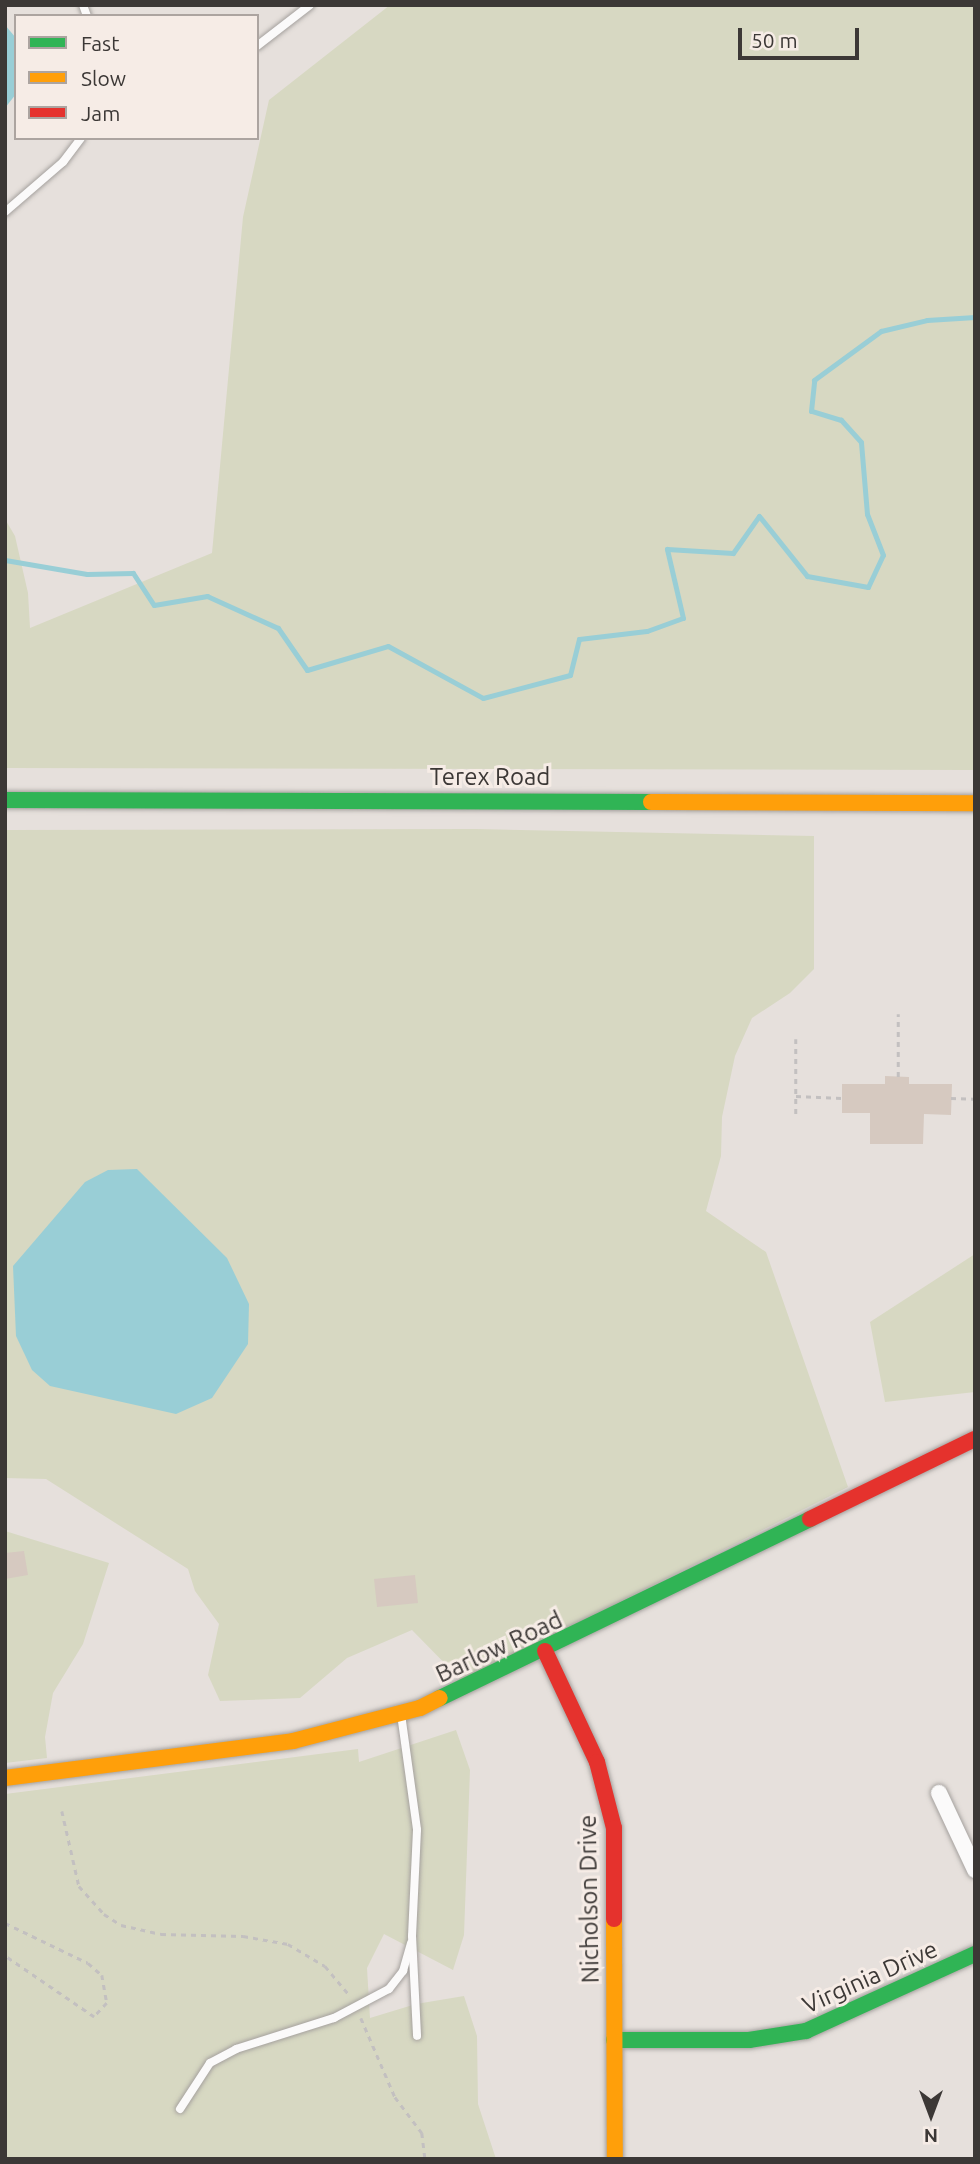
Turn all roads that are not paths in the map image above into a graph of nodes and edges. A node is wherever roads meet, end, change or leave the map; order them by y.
1 (310, 5) edge
2 (259, 45) edge
3 (80, 140) edge
4 (5, 212) edge
5 (5, 800) edge
6 (975, 803) edge
7 (975, 1439) edge
8 (545, 1651) junction
9 (401, 1714) junction
10 (5, 1778) edge
11 (939, 1793) dead end
12 (975, 1870) edge
13 (412, 1936) junction
14 (975, 1954) edge
15 (417, 2036) dead end
16 (614, 2040) junction
17 (180, 2109) dead end
18 (615, 2159) edge

1 - 2 lane
3 - 4 lane
5 - 6 street, Terex Road
7 - 8 street, Barlow Road
8 - 9 street, Barlow Road
8 - 16 street, Nicholson Drive
9 - 10 street, Barlow Road
9 - 13 lane
11 - 12 street
13 - 15 lane
13 - 17 lane
14 - 16 street, Virginia Drive
16 - 18 street, Nicholson Drive

